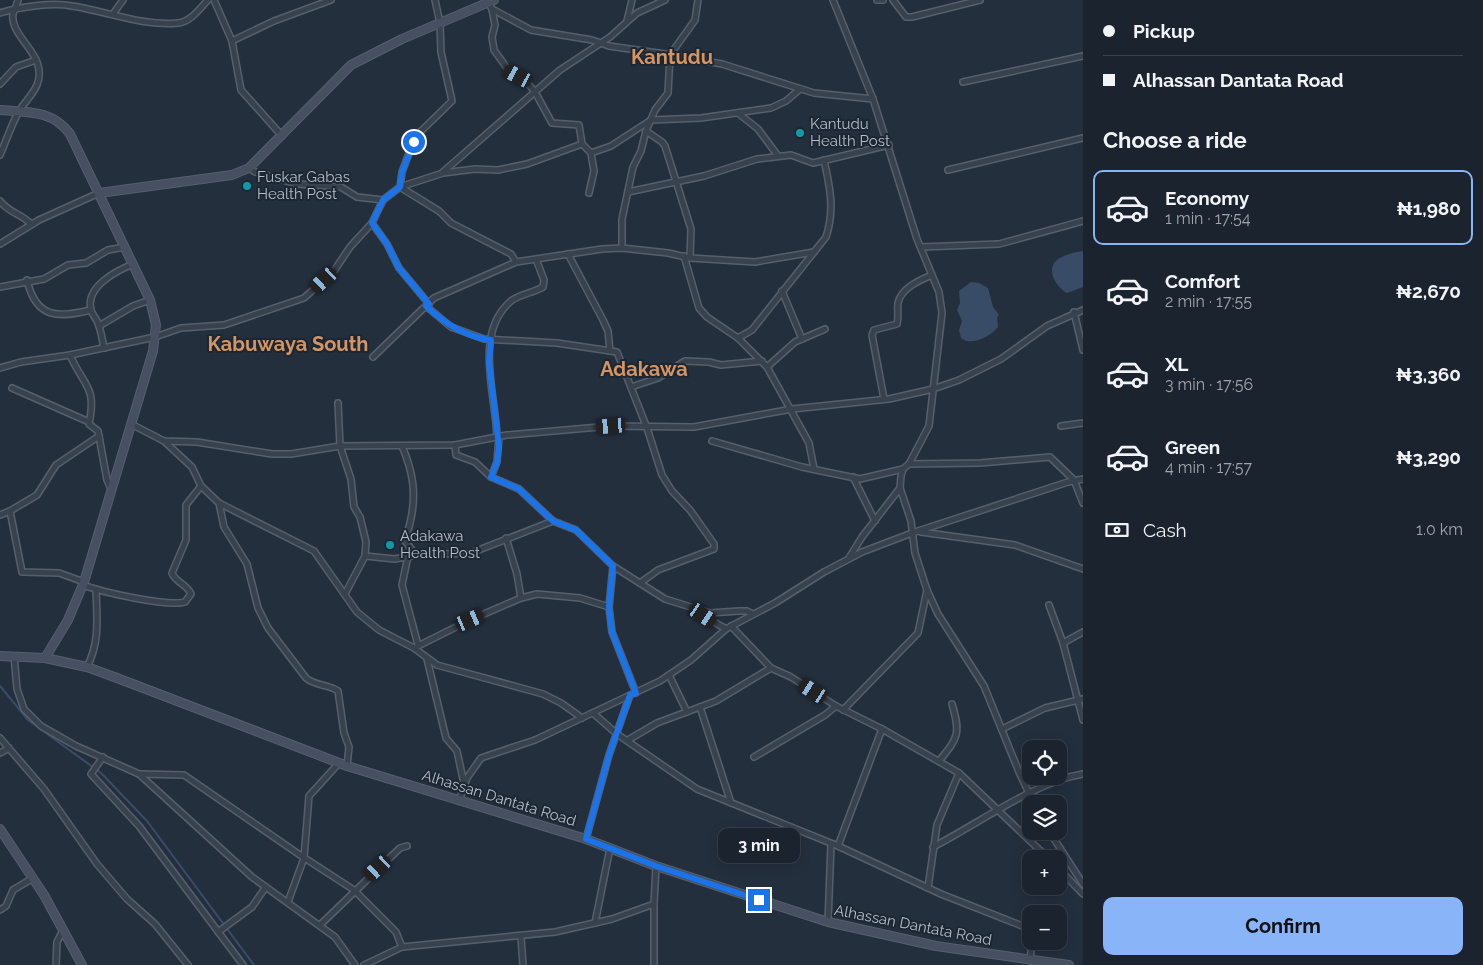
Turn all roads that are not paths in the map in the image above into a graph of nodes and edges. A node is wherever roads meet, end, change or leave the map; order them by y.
1 (18, 0) edge
2 (123, 0) edge
3 (208, 0) edge
4 (214, 0) edge
5 (331, 0) edge
6 (436, 0) edge
7 (632, 0) edge
8 (665, 0) edge
9 (698, 0) edge
10 (833, 0) edge
11 (877, 0) edge
12 (883, 0) edge
13 (894, 0) edge
14 (980, 0) edge
15 (955, 3) edge
16 (492, 4) edge
17 (17, 8) junction
18 (0, 13) edge
19 (114, 14) junction
20 (627, 22) junction
21 (440, 23) junction
22 (232, 41) junction
23 (601, 43) junction
24 (670, 54) junction
25 (1083, 56) edge
26 (36, 60) junction
27 (963, 82) dead end
28 (0, 84) edge
29 (800, 89) junction
30 (535, 92) junction
31 (873, 99) junction
32 (0, 110) edge
33 (19, 112) junction
34 (738, 113) junction
35 (652, 120) junction
36 (646, 130) junction
37 (282, 136) junction
38 (1083, 138) edge
39 (582, 144) junction
40 (889, 145) junction
41 (591, 153) junction
42 (0, 155) edge
43 (778, 156) junction
44 (824, 160) junction
45 (249, 168) junction
46 (948, 170) dead end
47 (443, 172) junction
48 (677, 182) junction
49 (400, 187) junction
50 (628, 192) junction
51 (99, 193) junction
52 (589, 193) dead end
53 (383, 200) junction
54 (0, 201) edge
55 (1083, 221) edge
56 (372, 223) junction
57 (31, 224) junction
58 (1, 245) edge
59 (125, 247) junction
60 (922, 247) junction
61 (622, 248) junction
62 (814, 252) junction
63 (568, 254) junction
64 (684, 256) junction
65 (690, 258) junction
66 (536, 259) junction
67 (516, 262) junction
68 (133, 264) junction
69 (932, 275) junction
70 (26, 280) junction
71 (0, 287) edge
72 (782, 291) junction
73 (150, 300) junction
74 (428, 305) junction
75 (91, 310) junction
76 (1083, 310) edge
77 (1074, 312) junction
78 (99, 326) junction
79 (825, 329) dead end
80 (155, 337) junction
81 (738, 338) junction
82 (802, 339) junction
83 (491, 340) junction
84 (104, 348) junction
85 (610, 350) junction
86 (1083, 350) edge
87 (70, 355) junction
88 (373, 357) dead end
89 (762, 361) junction
90 (767, 367) junction
91 (0, 368) edge
92 (631, 387) junction
93 (12, 388) dead end
94 (933, 389) junction
95 (884, 399) junction
96 (338, 403) dead end
97 (792, 409) junction
98 (89, 422) junction
99 (1083, 423) edge
100 (131, 424) junction
101 (1061, 426) dead end
102 (646, 428) junction
103 (99, 436) junction
104 (498, 437) junction
105 (164, 441) junction
106 (712, 441) dead end
107 (455, 445) junction
108 (340, 446) junction
109 (402, 446) junction
110 (909, 464) junction
111 (814, 469) junction
112 (903, 470) junction
113 (491, 477) junction
114 (854, 477) junction
115 (1083, 479) edge
116 (1074, 480) junction
117 (201, 486) junction
118 (900, 488) junction
119 (111, 489) junction
120 (219, 503) junction
121 (1083, 503) edge
122 (10, 511) junction
123 (0, 515) edge
124 (553, 521) junction
125 (876, 521) junction
126 (915, 532) junction
127 (506, 538) junction
128 (416, 555) junction
129 (365, 556) junction
130 (408, 556) junction
131 (849, 559) junction
132 (613, 566) junction
133 (1083, 570) edge
134 (84, 583) junction
135 (640, 583) junction
136 (96, 590) junction
137 (927, 590) junction
138 (345, 594) junction
139 (521, 598) junction
140 (1050, 606) dead end
141 (609, 607) junction
142 (694, 610) junction
143 (753, 614) junction
144 (729, 627) junction
145 (1083, 632) edge
146 (1063, 643) junction
147 (416, 646) junction
148 (0, 656) edge
149 (14, 656) junction
150 (45, 658) junction
151 (427, 659) junction
152 (87, 667) junction
153 (771, 668) junction
154 (670, 675) junction
155 (633, 694) junction
156 (1083, 699) edge
157 (1077, 700) junction
158 (952, 704) dead end
159 (836, 706) junction
160 (700, 707) junction
161 (844, 710) junction
162 (687, 712) junction
163 (594, 713) junction
164 (582, 718) junction
165 (1083, 720) edge
166 (882, 729) junction
167 (1002, 729) junction
168 (617, 734) junction
169 (0, 738) edge
170 (628, 740) junction
171 (9, 748) junction
172 (0, 754) edge
173 (103, 757) junction
174 (754, 757) dead end
175 (939, 762) junction
176 (339, 763) junction
177 (347, 766) junction
178 (959, 773) junction
179 (139, 774) junction
180 (1083, 774) edge
181 (464, 784) junction
182 (1030, 795) joint
183 (1022, 799) edge
184 (459, 801) junction
185 (731, 803) junction
186 (997, 811) junction
187 (0, 828) edge
188 (586, 839) junction
189 (1055, 840) edge
190 (832, 844) junction
191 (407, 846) dead end
192 (838, 846) junction
193 (933, 847) junction
194 (610, 848) junction
195 (1039, 850) edge
196 (304, 858) junction
197 (656, 866) junction
198 (1067, 877) edge
199 (33, 878) junction
200 (1083, 884) edge
201 (265, 888) junction
202 (928, 888) junction
203 (354, 890) junction
204 (1083, 894) edge
205 (288, 902) junction
206 (654, 904) junction
207 (0, 910) edge
208 (828, 922) junction
209 (595, 923) junction
210 (320, 925) junction
211 (1022, 926) edge
212 (63, 929) junction
213 (220, 930) junction
214 (520, 937) junction
215 (402, 947) junction
216 (1031, 950) edge
217 (1030, 961) junction
218 (1016, 962) edge
219 (242, 963) edge
220 (56, 965) edge
221 (82, 965) edge
222 (188, 965) edge
223 (235, 965) edge
224 (355, 965) edge
225 (364, 965) edge
226 (523, 965) edge
227 (654, 965) edge
228 (1069, 965) edge

1 - 17 street
2 - 19 street
3 - 19 street
4 - 22 street
5 - 22 street
6 - 21 street
7 - 20 street
8 - 20 street
9 - 24 street
10 - 31 street
11 - 12 street
13 - 15 street
14 - 15 street
16 - 21 street
16 - 23 street
16 - 30 street
17 - 18 street
17 - 19 street
17 - 26 street
20 - 23 street
21 - 37 street
21 - 49 street
22 - 37 street
23 - 24 street
23 - 30 street
24 - 29 street
24 - 35 street
25 - 27 street
26 - 28 street
26 - 33 street
29 - 31 street
29 - 34 street
30 - 39 street
30 - 47 street
31 - 40 street
32 - 33 street
33 - 42 street
33 - 51 street
34 - 35 street
34 - 43 street
35 - 36 street
35 - 41 street
36 - 48 street
36 - 50 street
37 - 45 street
38 - 46 street
39 - 41 street
39 - 47 street
40 - 44 street
40 - 60 street
41 - 52 street
43 - 44 street
43 - 48 street
44 - 62 street
45 - 51 street
45 - 53 street
47 - 49 street
48 - 50 street
48 - 65 street
49 - 53 street
49 - 67 street
50 - 61 street
51 - 57 street
51 - 59 street
53 - 56 street
54 - 57 street
55 - 60 street
56 - 74 street
56 - 80 street
57 - 58 street
59 - 68 street
59 - 70 street
60 - 69 street
61 - 63 street
61 - 64 street
62 - 65 street
62 - 72 street
63 - 66 street
63 - 85 street
64 - 65 street
64 - 81 street
66 - 67 street
66 - 83 street
67 - 74 street
68 - 73 street
68 - 75 street
69 - 94 street
69 - 95 street
70 - 71 street
70 - 75 street
72 - 81 street
72 - 82 street
73 - 78 street
73 - 80 street
74 - 83 street
74 - 88 street
75 - 78 street
76 - 77 street
77 - 86 street
77 - 94 street
78 - 84 street
79 - 82 street
80 - 84 street
80 - 100 street
81 - 89 street
82 - 90 street
83 - 85 street
83 - 104 street
84 - 87 street
85 - 92 street
87 - 91 street
87 - 98 street
89 - 90 street
89 - 92 street
90 - 97 street
92 - 102 street
93 - 98 street
94 - 95 street
94 - 110 street
95 - 97 street
96 - 108 street
97 - 102 street
97 - 111 street
98 - 103 street
99 - 101 street
100 - 105 street
100 - 119 street
102 - 104 street
102 - 135 street
103 - 119 street
103 - 122 street
104 - 107 street
104 - 113 street
105 - 108 street
105 - 117 street
106 - 111 street
107 - 109 street
107 - 113 street
108 - 109 street
108 - 129 street
109 - 128 street
110 - 112 street
110 - 116 street
111 - 114 street
112 - 114 street
112 - 118 street
113 - 124 street
114 - 125 street
115 - 116 street
116 - 121 street
116 - 126 street
117 - 120 street
117 - 136 street
118 - 125 street
118 - 126 street
119 - 134 street
120 - 138 street
120 - 177 street
122 - 123 street
122 - 134 street
124 - 127 street
124 - 132 street
125 - 131 street
126 - 131 street
126 - 133 street
126 - 137 street
127 - 128 street
127 - 139 street
128 - 130 street
129 - 130 street
129 - 138 street
130 - 147 street
131 - 143 street
132 - 135 street
132 - 141 street
134 - 136 street
134 - 150 street
135 - 142 street
136 - 152 street
137 - 161 street
137 - 167 street
138 - 147 street
139 - 141 street
139 - 147 street
140 - 146 street
141 - 155 street
142 - 143 street
142 - 144 street
143 - 144 street
144 - 153 street
144 - 154 street
145 - 146 street
146 - 157 street
147 - 151 street
148 - 149 street, Alhassan Dantata Road
149 - 150 street, Alhassan Dantata Road
149 - 173 street
150 - 152 street, Alhassan Dantata Road
151 - 164 street
151 - 181 street
152 - 176 street, Alhassan Dantata Road
153 - 159 street
153 - 160 street
154 - 155 street
154 - 162 street
155 - 163 street
155 - 168 street
156 - 157 street
157 - 165 street
157 - 167 street
158 - 175 street
159 - 161 street
159 - 174 street
160 - 162 street
160 - 185 street
161 - 166 street
162 - 170 street
163 - 164 street
163 - 168 street
164 - 181 street
166 - 175 street
166 - 192 street
167 - 182 street
168 - 170 street
168 - 188 street
169 - 171 street
170 - 185 street
171 - 172 street
171 - 222 street
173 - 179 street
173 - 213 street
175 - 178 street
176 - 177 street, Alhassan Dantata Road
176 - 196 street
177 - 184 street, Alhassan Dantata Road
178 - 186 street
178 - 193 street
179 - 196 street
179 - 201 street
180 - 182 street
181 - 184 street
183 - 186 street
184 - 188 street, Alhassan Dantata Road
185 - 190 street
186 - 193 street
186 - 195 street
187 - 199 street
188 - 194 street, Alhassan Dantata Road
189 - 200 street
190 - 192 street
190 - 208 street
191 - 203 street
192 - 202 street
193 - 202 street
194 - 197 street, Alhassan Dantata Road
194 - 209 street
196 - 203 street
196 - 205 street
197 - 206 street
197 - 208 street, Alhassan Dantata Road
198 - 204 street
199 - 207 street
199 - 212 street
201 - 205 street
201 - 213 street
202 - 211 street
203 - 210 street
203 - 215 street
205 - 210 street
206 - 209 street
206 - 227 street
208 - 218 street, Alhassan Dantata Road
209 - 214 street
210 - 224 street
212 - 220 street
212 - 221 street
213 - 219 street
214 - 215 street
214 - 226 street
215 - 225 street
216 - 217 street
217 - 218 street, Alhassan Dantata Road
217 - 228 street, Alhassan Dantata Road
219 - 223 street

